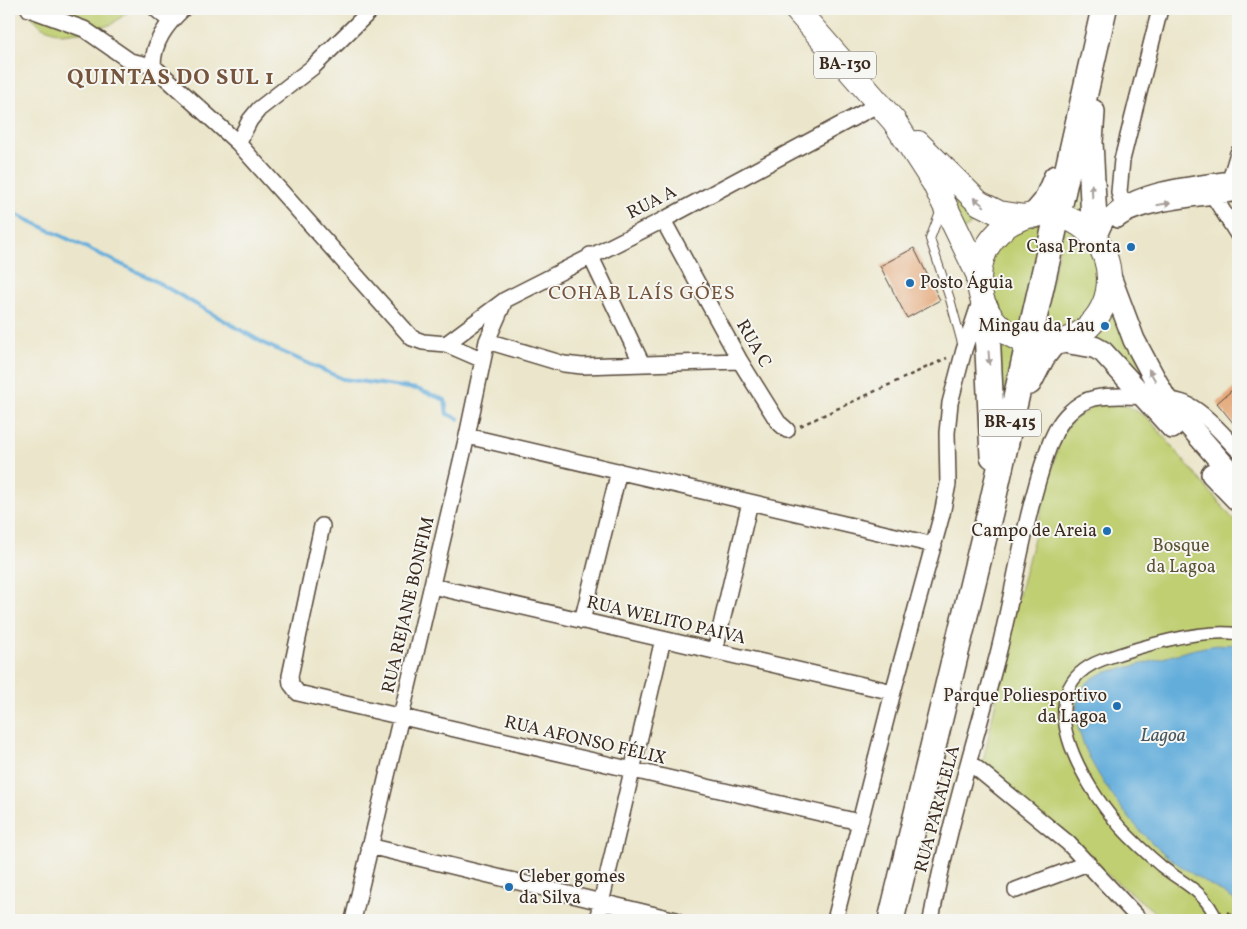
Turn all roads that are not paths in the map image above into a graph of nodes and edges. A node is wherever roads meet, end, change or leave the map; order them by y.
1 (29, 9) edge
2 (156, 9) edge
3 (183, 9) edge
4 (372, 9) edge
5 (796, 9) edge
6 (1104, 9) edge
7 (1160, 9) edge
8 (170, 21) junction
9 (1099, 34) junction
10 (153, 66) junction
11 (886, 112) junction
12 (238, 143) junction
13 (1238, 153) edge
14 (1234, 179) edge
15 (1212, 190) junction
16 (938, 193) junction
17 (1238, 193) edge
18 (1123, 210) junction
19 (1039, 216) junction
20 (663, 220) junction
21 (1238, 235) edge
22 (1100, 250) junction
23 (590, 255) junction
24 (982, 295) junction
25 (505, 300) junction
26 (487, 341) junction
27 (1048, 343) junction
28 (446, 344) junction
29 (964, 350) junction
30 (483, 360) junction
31 (740, 361) junction
32 (642, 364) junction
33 (1156, 398) junction
34 (787, 430) road end
35 (467, 436) junction
36 (1238, 450) edge
37 (619, 472) junction
38 (1238, 481) edge
39 (1238, 501) edge
40 (750, 502) junction
41 (992, 504) junction
42 (322, 526) dead end
43 (934, 545) junction
44 (432, 586) junction
45 (582, 621) junction
46 (1238, 634) edge
47 (663, 639) junction
48 (715, 651) junction
49 (892, 692) junction
50 (402, 719) junction
51 (970, 762) junction
52 (632, 771) junction
53 (859, 822) junction
54 (369, 846) junction
55 (1088, 863) junction
56 (1016, 890) dead end
57 (601, 902) junction
58 (353, 920) edge
59 (597, 920) edge
60 (676, 920) edge
61 (835, 920) edge
62 (891, 920) edge
63 (931, 920) edge
64 (1140, 920) edge
65 (1216, 920) edge

1 - 10 street
2 - 8 street
3 - 8 street
4 - 12 street
5 - 11 main road, BA-130
6 - 9 highway
7 - 18 street
8 - 10 street
9 - 19 highway
22 -> 9 highway
10 - 12 street
11 - 16 main road, BA-130
19 -> 11 main road
11 - 20 street, RUA A
12 - 28 street
13 - 14 street
14 - 15 street
15 - 17 street
15 - 18 street
15 - 21 street
16 - 24 main road, BA-130
16 - 29 lane
18 - 22 street
19 - 22 main road
19 - 24 main road
19 - 27 highway
20 - 23 street, RUA A
20 - 31 street, RUA C
22 - 27 main road
33 -> 22 main road
23 - 25 street, RUA A
23 - 32 street
24 - 27 main road
24 - 29 street
24 -> 41 highway
25 - 26 street, RUA REJANE BONFIM
25 - 28 street, RUA A
26 - 30 street, RUA REJANE BONFIM
26 - 32 street
27 - 33 main road
27 - 41 highway
28 - 30 street
29 - 43 street
30 - 35 street, RUA REJANE BONFIM
31 - 32 street
31 - 34 street, RUA C
33 - 36 street, RUA PARALELA
33 - 38 main road
33 - 39 main road
33 - 51 street, RUA PARALELA
35 - 37 street
35 - 44 street, RUA REJANE BONFIM
37 - 40 street
37 - 45 street
40 - 43 street
40 - 48 street
41 - 62 highway
42 - 50 street, RUA AFONSO FÉLIX
43 - 49 street
44 - 45 street, RUA WELITO PAIVA
44 - 50 street, RUA REJANE BONFIM
45 - 47 street, RUA WELITO PAIVA
46 - 65 street
47 - 48 street, RUA WELITO PAIVA
47 - 52 street
48 - 49 street, RUA WELITO PAIVA
49 - 53 street
50 - 52 street, RUA AFONSO FÉLIX
50 - 54 street, RUA REJANE BONFIM
51 - 55 street
51 - 63 street, RUA PARALELA
52 - 53 street, RUA AFONSO FÉLIX
52 - 57 street
53 - 61 street
54 - 57 street
54 - 58 street, RUA REJANE BONFIM
55 - 56 street
55 - 64 street
57 - 59 street
57 - 60 street

